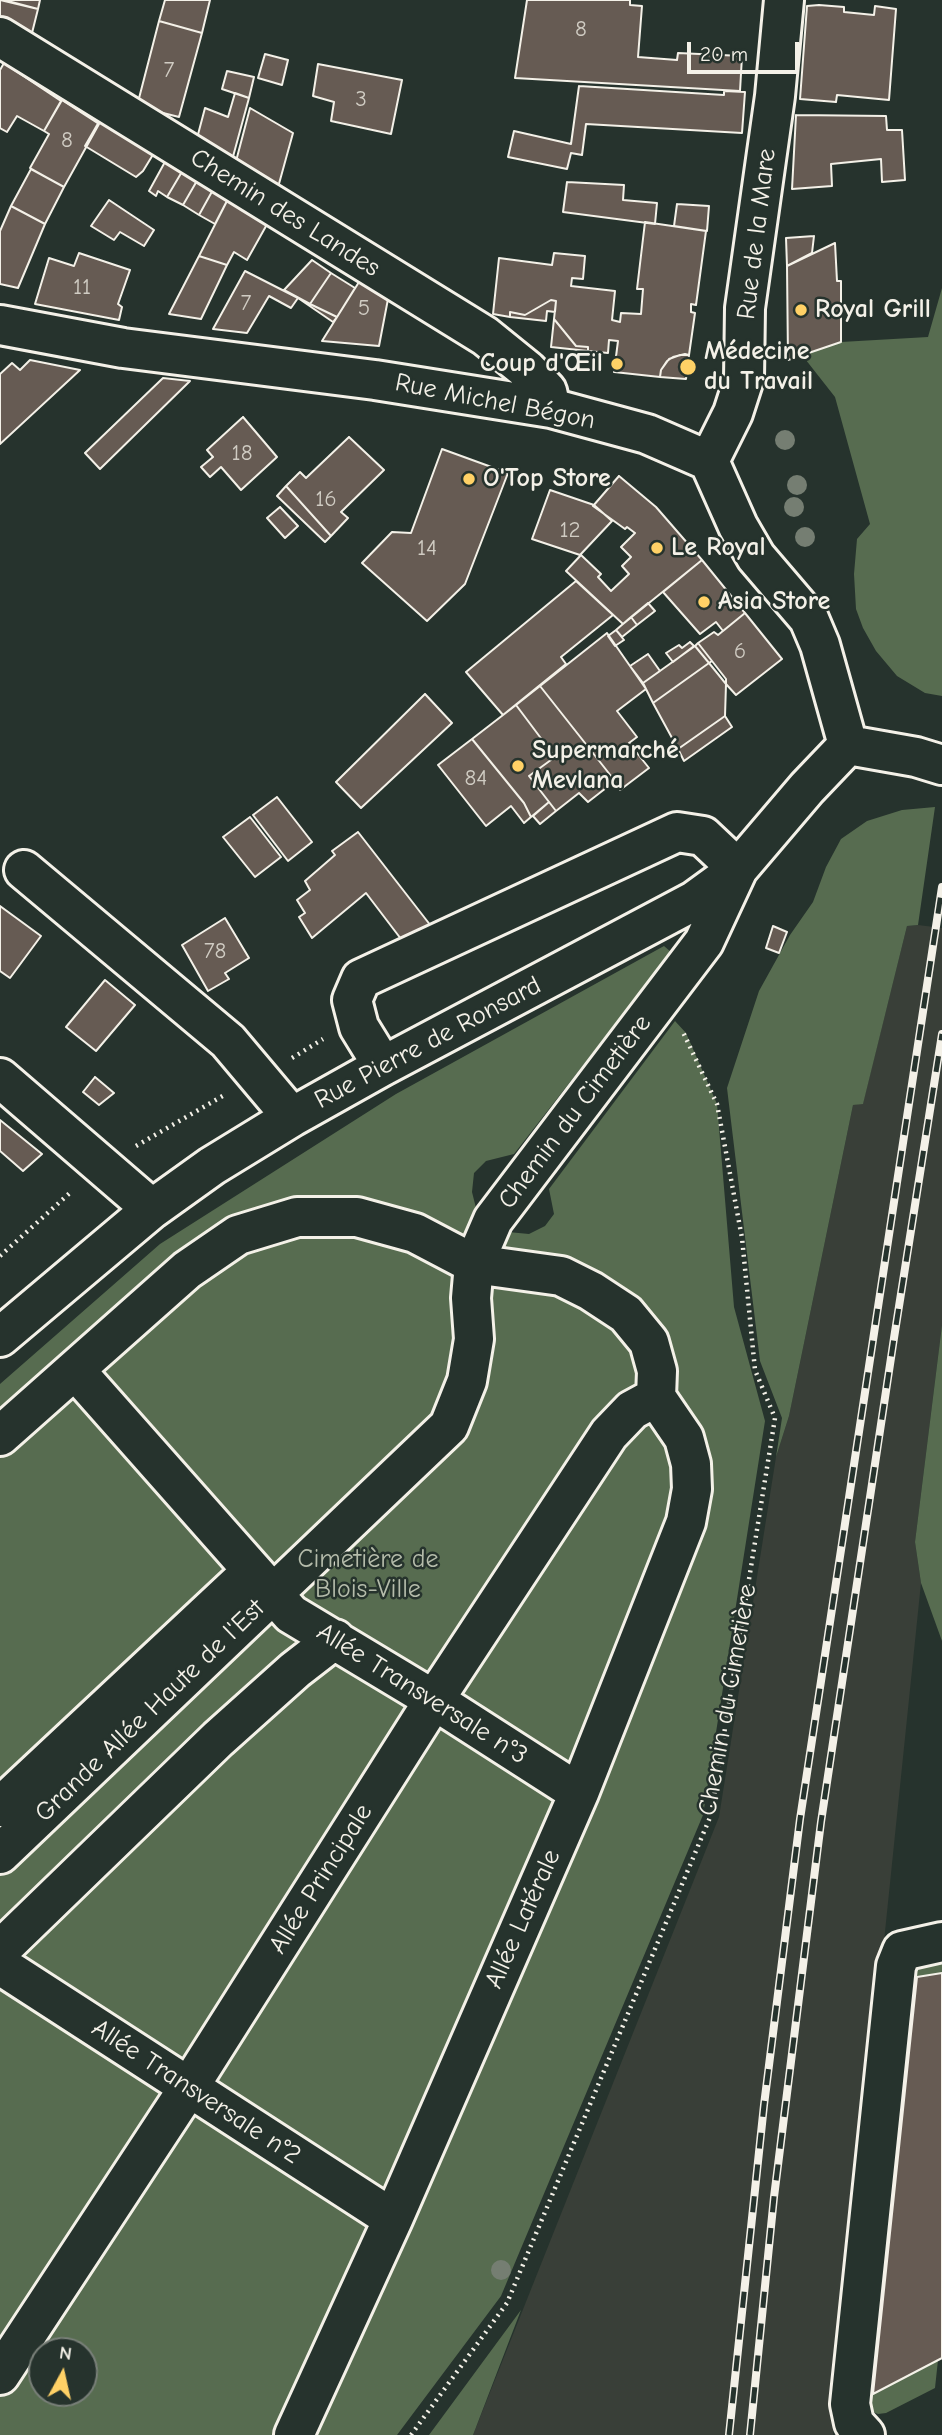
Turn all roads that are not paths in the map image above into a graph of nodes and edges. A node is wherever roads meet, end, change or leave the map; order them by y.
1 (784, 0) edge
2 (0, 37) edge
3 (0, 325) edge
4 (551, 408) junction
5 (709, 461) junction
6 (848, 745) junction
7 (942, 765) edge
8 (738, 869) junction
9 (24, 870) dead end
10 (383, 1066) junction
11 (0, 1078) edge
12 (292, 1116) junction
13 (152, 1209) junction
14 (493, 1220) joint
15 (474, 1264) junction
16 (0, 1337) edge
17 (75, 1370) junction
18 (656, 1397) junction
19 (0, 1436) edge
20 (263, 1582) junction
21 (335, 1639) junction
22 (435, 1700) junction
23 (579, 1793) junction
24 (0, 1807) edge
25 (0, 1854) edge
26 (942, 1942) edge
27 (0, 1950) edge
28 (0, 1965) edge
29 (189, 2087) junction
30 (393, 2219) junction
31 (0, 2375) edge
32 (293, 2435) edge
33 (864, 2435) edge

1 - 5 street, Rue de la Mare
2 - 4 street, Chemin des Landes
3 - 4 street, Rue Michel Bégon
4 - 5 street, Rue Michel Bégon
5 - 6 street
6 - 7 street
6 - 8 street, Rue Pierre de Ronsard
8 - 10 street, Rue Pierre de Ronsard
8 - 10 street
8 - 14 street, Chemin du Cimetière
9 - 12 street
10 - 12 street, Rue Pierre de Ronsard
11 - 13 street
12 - 13 street, Rue Pierre de Ronsard
13 - 16 street, Rue Pierre de Ronsard
14 - 15 street, Grande Allée Haute de l'Est
15 - 17 street
15 - 18 street
15 - 20 street, Grande Allée Haute de l'Est
17 - 19 street
17 - 20 street, Allée Transversale n°3
18 - 22 street, Allée Principale
18 - 23 street, Allée Latérale
20 - 21 street, Allée Transversale n°3
20 - 24 street
20 - 25 street, Grande Allée Haute de l'Est
21 - 22 street, Allée Transversale n°3
21 - 27 street
22 - 23 street, Allée Transversale n°3
22 - 29 street, Allée Principale
23 - 30 street, Allée Latérale
26 - 33 street
28 - 29 street, Allée Transversale n°2
29 - 30 street, Allée Transversale n°2
29 - 31 street, Allée Principale
30 - 32 street, Allée Latérale

